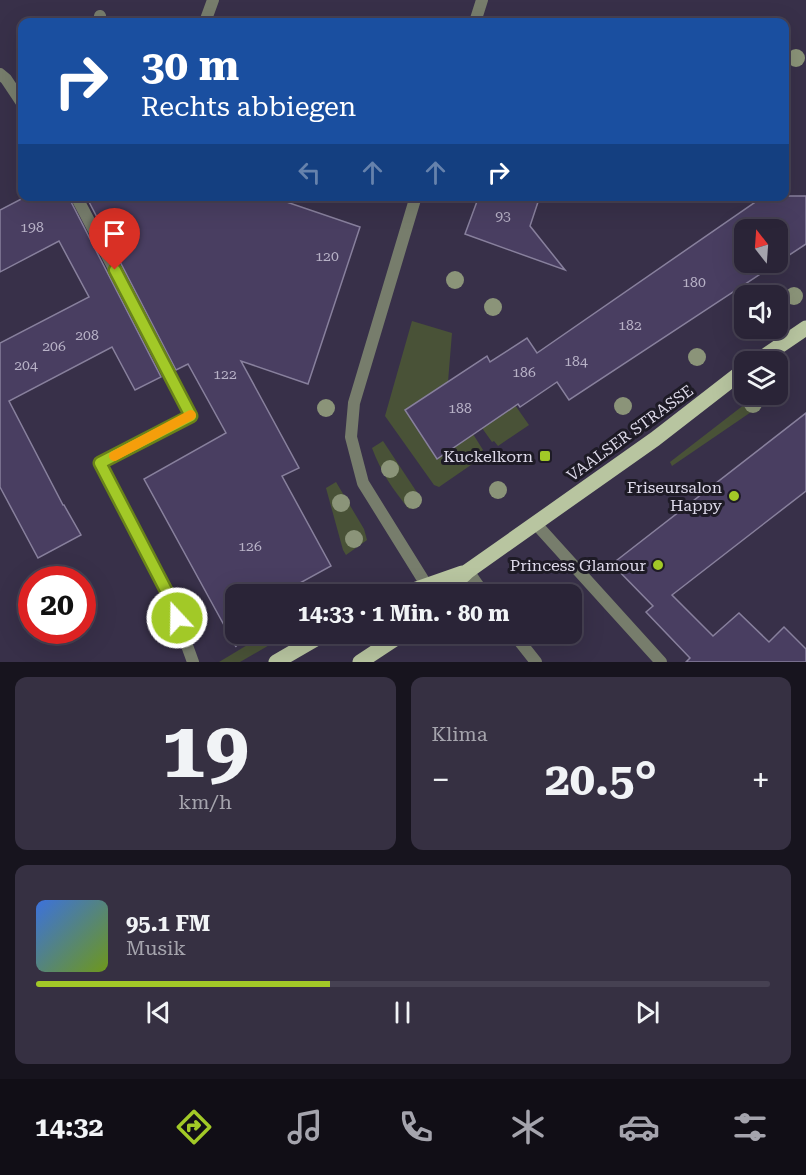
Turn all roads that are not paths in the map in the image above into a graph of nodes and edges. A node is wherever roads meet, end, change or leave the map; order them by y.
1 (213, 0) edge
2 (482, 0) edge
3 (207, 18) edge
4 (476, 18) edge
5 (0, 74) edge
6 (18, 97) edge
7 (79, 201) edge
8 (415, 201) edge
9 (806, 328) edge
10 (772, 351) edge
11 (734, 378) edge
12 (536, 524) junction
13 (468, 571) junction
14 (426, 584) edge
15 (442, 584) edge
16 (454, 584) edge
17 (477, 584) edge
18 (307, 644) edge
19 (387, 644) edge
20 (522, 644) edge
21 (193, 662) edge
22 (276, 662) edge
23 (360, 662) edge
24 (536, 662) edge
25 (661, 662) edge

1 - 3 street
2 - 4 street
5 - 6 street
7 - 21 street
8 - 14 street
9 - 10 main road
11 - 12 main road, VAALSER STRASSE
12 - 13 main road, VAALSER STRASSE
12 - 25 street
13 - 15 main road, VAALSER STRASSE
13 - 16 main road, VAALSER STRASSE
13 - 17 street
18 - 22 main road
19 - 23 main road
20 - 24 street

